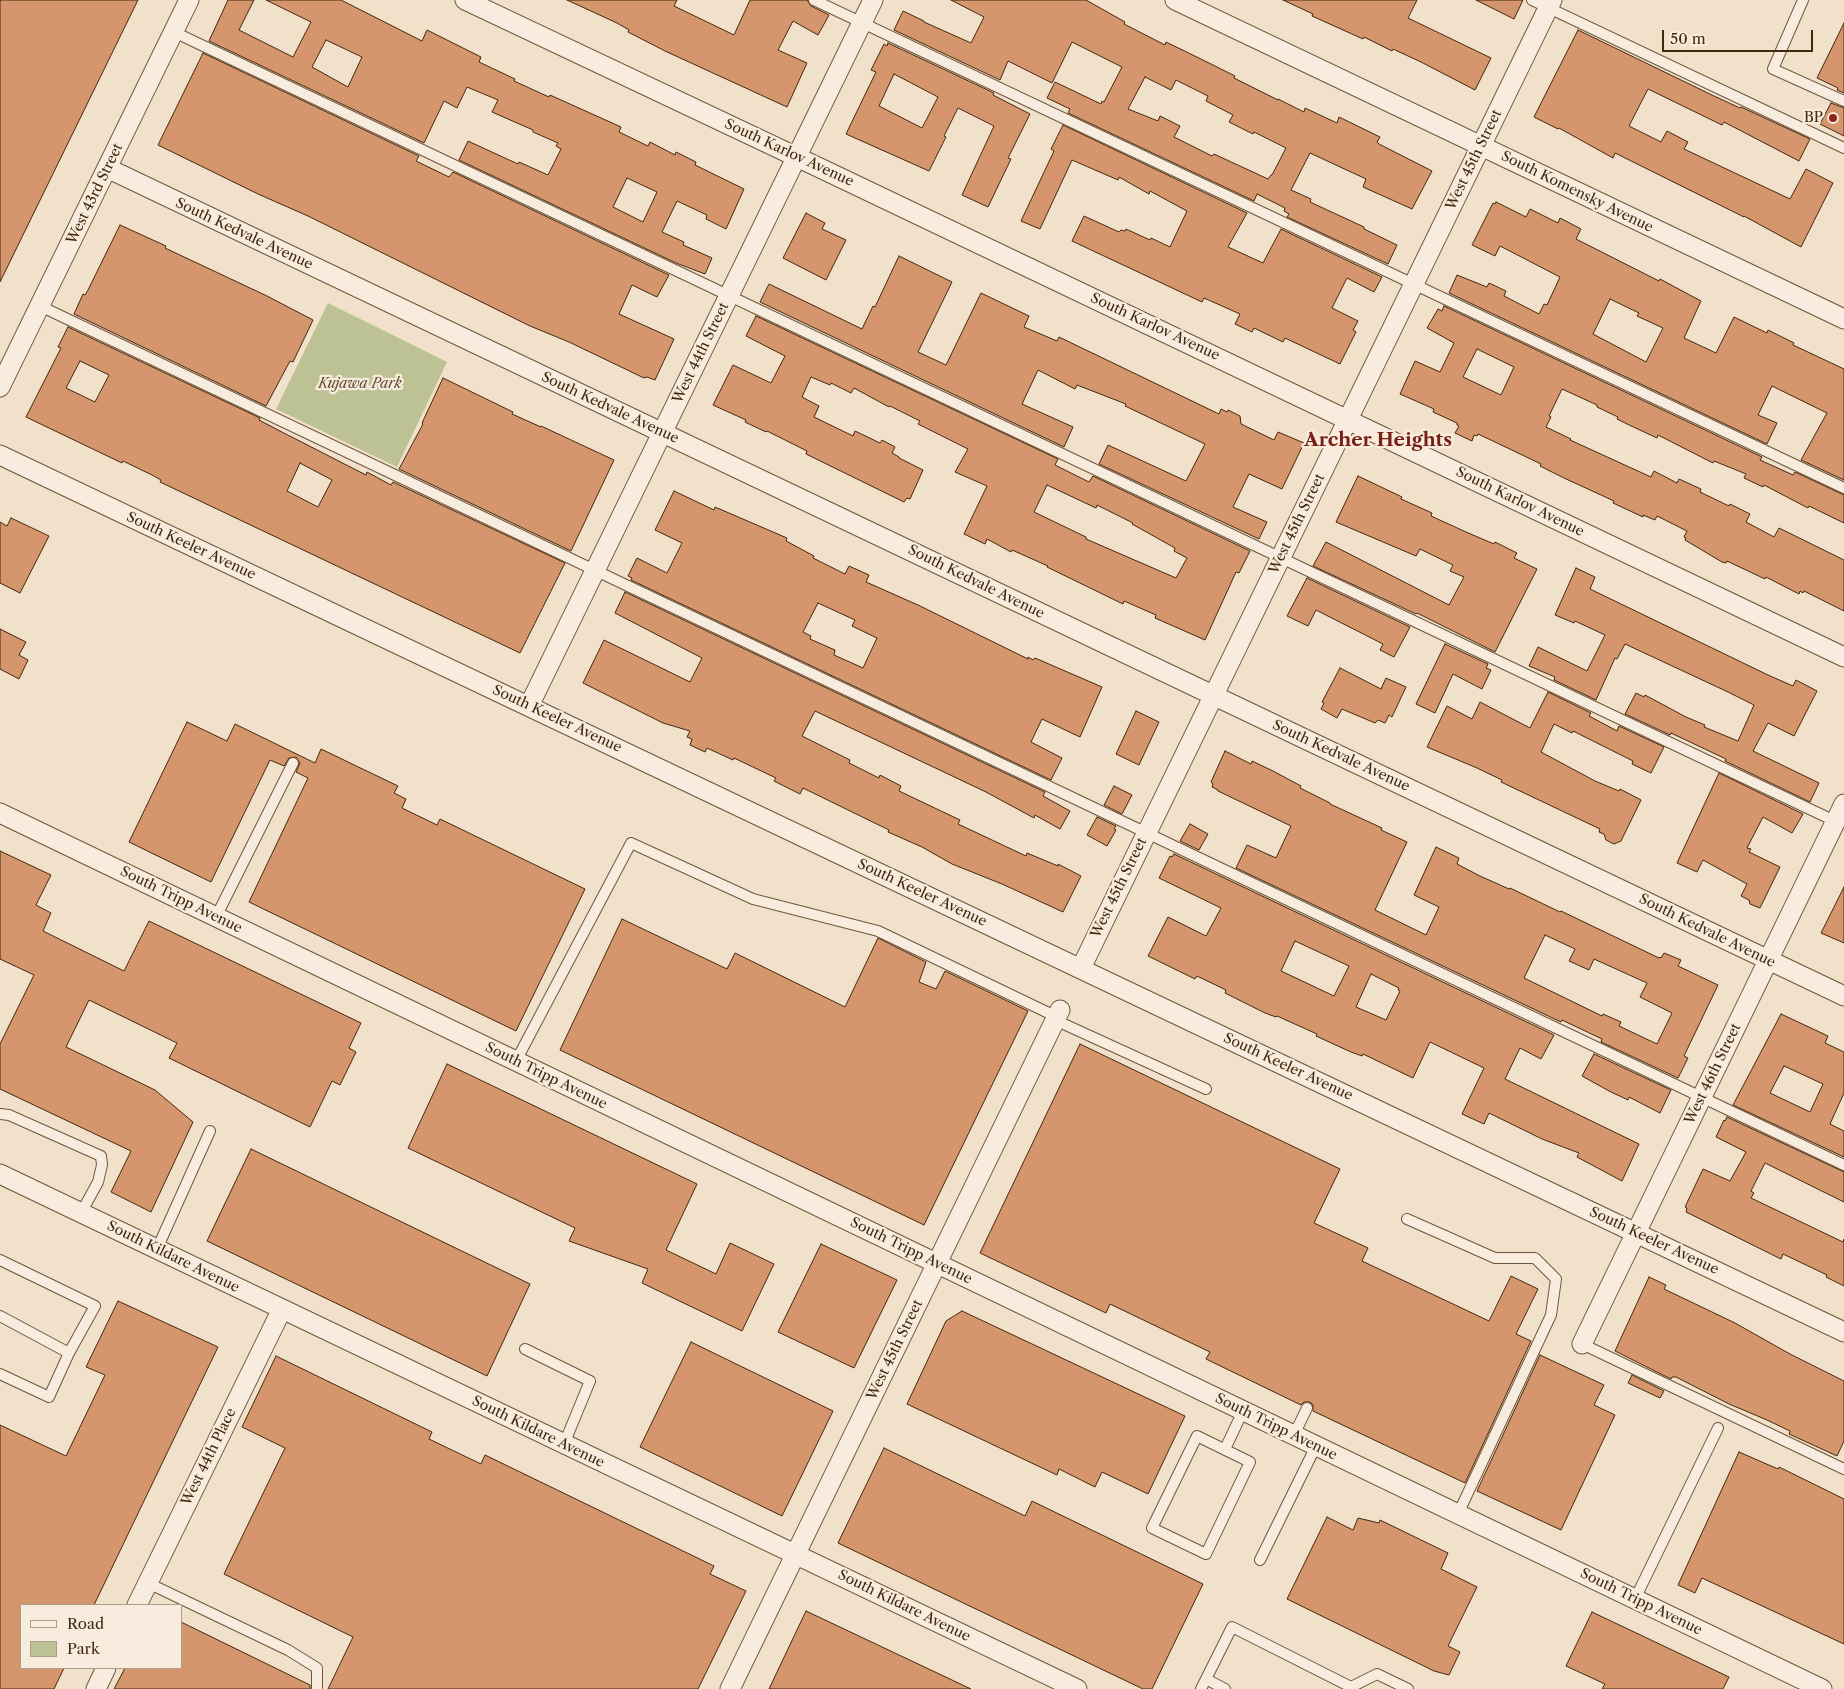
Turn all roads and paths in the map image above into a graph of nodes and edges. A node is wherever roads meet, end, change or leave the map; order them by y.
1 (189, 0) edge
2 (465, 0) edge
3 (814, 0) edge
4 (873, 0) edge
5 (1175, 0) edge
6 (1803, 0) edge
7 (1544, 3) edge
8 (862, 23) junction
9 (174, 32) junction
10 (1844, 101) edge
11 (1481, 146) junction
12 (1844, 148) edge
13 (797, 157) junction
14 (107, 168) junction
15 (1414, 284) junction
16 (729, 296) junction
17 (40, 306) junction
18 (1844, 320) edge
19 (0, 387) edge
20 (1348, 419) junction
21 (662, 432) junction
22 (0, 455) edge
23 (1844, 488) edge
24 (1281, 558) junction
25 (594, 571) junction
26 (1844, 657) edge
27 (1214, 696) junction
28 (529, 706) junction
29 (293, 763) dead end
30 (1844, 804) edge
31 (0, 814) edge
32 (1840, 823) edge
33 (1146, 834) junction
34 (216, 917) junction
35 (1768, 960) junction
36 (1080, 968) junction
37 (1844, 996) edge
38 (1057, 1016) junction
39 (516, 1062) junction
40 (1206, 1089) dead end
41 (1701, 1097) junction
42 (0, 1114) edge
43 (210, 1131) dead end
44 (1844, 1165) edge
45 (0, 1174) edge
46 (81, 1213) junction
47 (1407, 1219) dead end
48 (1636, 1233) junction
49 (157, 1250) junction
50 (0, 1260) edge
51 (937, 1264) junction
52 (282, 1309) junction
53 (0, 1316) edge
54 (1844, 1332) edge
55 (1582, 1344) joint
56 (525, 1349) dead end
57 (69, 1353) junction
58 (0, 1374) edge
59 (1307, 1408) dead end
60 (1243, 1411) junction
61 (1718, 1428) dead end
62 (1294, 1435) junction
63 (564, 1444) junction
64 (1316, 1446) junction
65 (1224, 1449) junction
66 (1844, 1469) edge
67 (1458, 1514) junction
68 (795, 1554) junction
69 (1260, 1560) dead end
70 (148, 1583) junction
71 (1635, 1599) junction
72 (138, 1604) edge
73 (106, 1669) edge
74 (1206, 1679) junction
75 (1350, 1688) edge
76 (96, 1689) edge
77 (317, 1689) edge
78 (730, 1689) edge
79 (1077, 1689) edge
80 (1201, 1689) edge
81 (1225, 1689) edge
82 (1408, 1689) edge
83 (1822, 1689) edge

1 - 9 street, West 43rd Street
2 - 13 street, South Karlov Avenue
3 - 8 lane
4 - 8 street, West 44th Street
5 - 11 street, South Komensky Avenue
6 - 10 lane
7 - 11 street, West 45th Street
7 - 12 lane
8 - 13 street, West 44th Street
8 - 15 lane
9 - 14 street, West 43rd Street
9 - 16 lane
11 - 15 street, West 45th Street
11 - 18 street, South Komensky Avenue
13 - 16 street, West 44th Street
13 - 20 street, South Karlov Avenue
14 - 17 street, West 43rd Street
14 - 21 street, South Kedvale Avenue
15 - 20 street, West 45th Street
15 - 23 lane
16 - 21 street, West 44th Street
16 - 24 lane
17 - 19 street, West 43rd Street
17 - 25 lane
20 - 24 street, West 45th Street
20 - 26 street, South Karlov Avenue
21 - 25 street, West 44th Street
21 - 27 street, South Kedvale Avenue
22 - 28 street, South Keeler Avenue
24 - 27 street, West 45th Street
24 - 32 lane
25 - 28 street, West 44th Street
25 - 33 lane
27 - 33 street, West 45th Street
27 - 35 street, South Kedvale Avenue
28 - 36 street, South Keeler Avenue
29 - 34 lane
30 - 32 street, West 46th Street
31 - 34 street, South Tripp Avenue
32 - 35 street, West 46th Street
33 - 36 street, West 45th Street
33 - 41 lane
34 - 39 street, South Tripp Avenue
35 - 37 street, South Kedvale Avenue
35 - 41 street, West 46th Street
36 - 48 street, South Keeler Avenue
38 - 39 lane
38 - 40 lane
38 - 51 street, West 45th Street
39 - 51 street, South Tripp Avenue
41 - 44 lane
41 - 48 street, West 46th Street
42 - 46 lane
43 - 49 lane
45 - 46 street, South Kildare Avenue
46 - 49 street, South Kildare Avenue
47 - 67 lane
48 - 54 street, South Keeler Avenue
48 - 55 street, West 46th Street
49 - 52 street, South Kildare Avenue
50 - 57 lane
51 - 60 street, South Tripp Avenue
51 - 68 street, West 45th Street
52 - 63 street, South Kildare Avenue
52 - 70 street, West 44th Place
53 - 57 lane
55 - 66 lane
56 - 63 lane
57 - 58 lane
59 - 62 lane
60 - 62 street, South Tripp Avenue
60 - 65 lane
61 - 71 lane
62 - 64 street, South Tripp Avenue
63 - 68 street, South Kildare Avenue
64 - 67 street, South Tripp Avenue
64 - 69 lane
65 - 65 lane
67 - 71 street, South Tripp Avenue
68 - 78 street, West 45th Street
68 - 79 street, South Kildare Avenue
70 - 72 street, West 44th Place
70 - 77 lane
71 - 83 street, South Tripp Avenue
73 - 76 street
74 - 75 lane
74 - 80 lane
74 - 81 lane
75 - 82 lane

